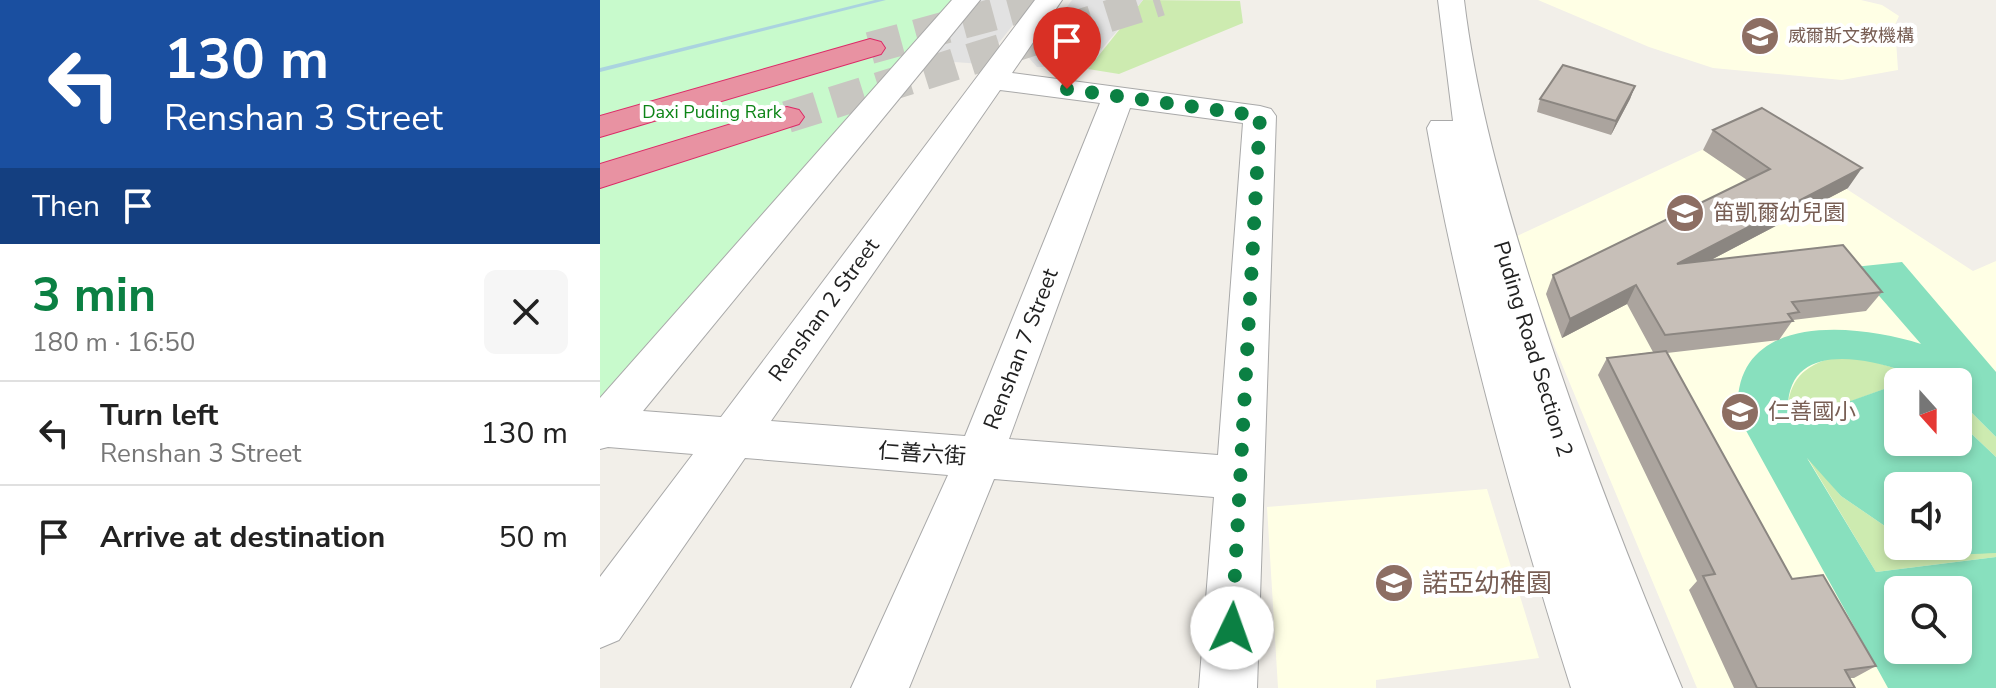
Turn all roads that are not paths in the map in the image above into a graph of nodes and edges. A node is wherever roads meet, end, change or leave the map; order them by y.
1 (967, 0) edge
2 (1049, 0) edge
3 (1429, 0) edge
4 (1451, 0) edge
5 (870, 48) tunnel mouth
6 (990, 79) junction
7 (1118, 97) junction
8 (787, 117) tunnel mouth
9 (600, 127) edge
10 (600, 176) edge
11 (601, 429) edge
12 (731, 440) junction
13 (979, 458) junction
14 (1241, 478) junction
15 (600, 621) edge
16 (880, 688) edge
17 (1228, 688) edge
18 (1600, 688) edge
19 (1653, 688) edge

1 - 11 street
2 - 6 street, Renshan 2 Street
3 - 18 street, Puding Road Section 2
4 - 19 street, Puding Road Section 2
5 - 9 highway
6 - 7 street
6 - 12 street, Renshan 2 Street
7 - 13 street, Renshan 7 Street
7 - 14 street
8 - 10 highway
11 - 12 street, 仁善六街
12 - 13 street, 仁善六街
12 - 15 street, Renshan 2 Street
13 - 14 street, 仁善六街
13 - 16 street, Renshan 7 Street
14 - 17 street

